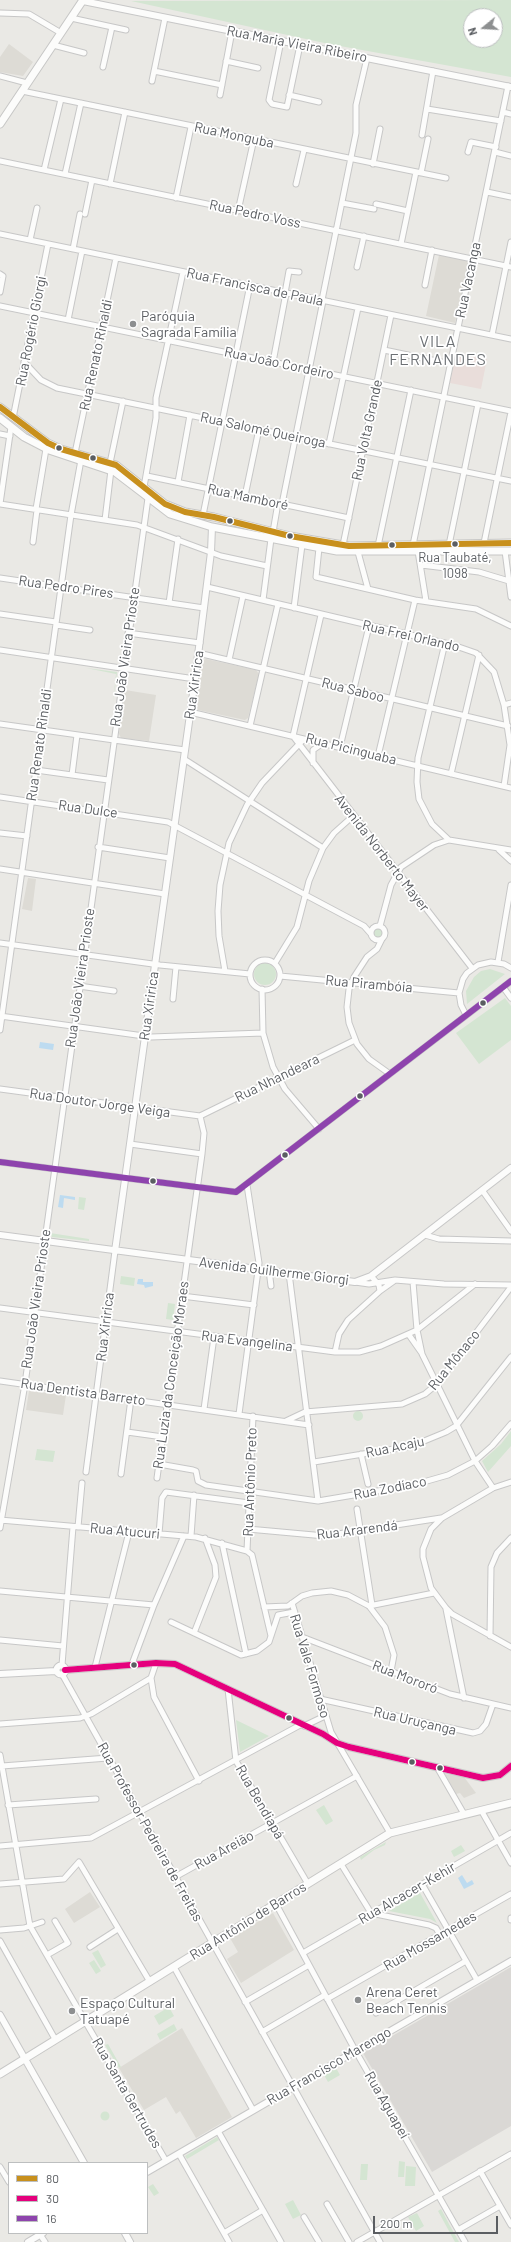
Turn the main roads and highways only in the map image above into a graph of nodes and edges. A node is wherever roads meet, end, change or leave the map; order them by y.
1 (83, 1) edge
2 (0, 124) edge
3 (0, 407) edge
4 (0, 418) edge
5 (14, 418) junction
6 (11, 427) junction
7 (47, 446) junction
8 (111, 466) junction
9 (214, 517) junction
10 (215, 527) junction
11 (249, 530) junction
12 (272, 536) junction
13 (511, 543) edge
14 (508, 551) edge
15 (511, 1803) edge
16 (0, 2074) edge

1 - 2 main road
3 - 5 main road
4 - 6 main road
5 - 6 main road
5 - 7 main road
6 - 7 main road
7 - 8 main road
7 - 8 main road
8 - 9 main road
8 - 10 main road
9 - 10 main road
9 - 11 main road
10 - 11 main road
11 - 12 main road
12 - 13 main road
12 - 14 main road
15 - 16 main road, Rua Antônio de Barros

